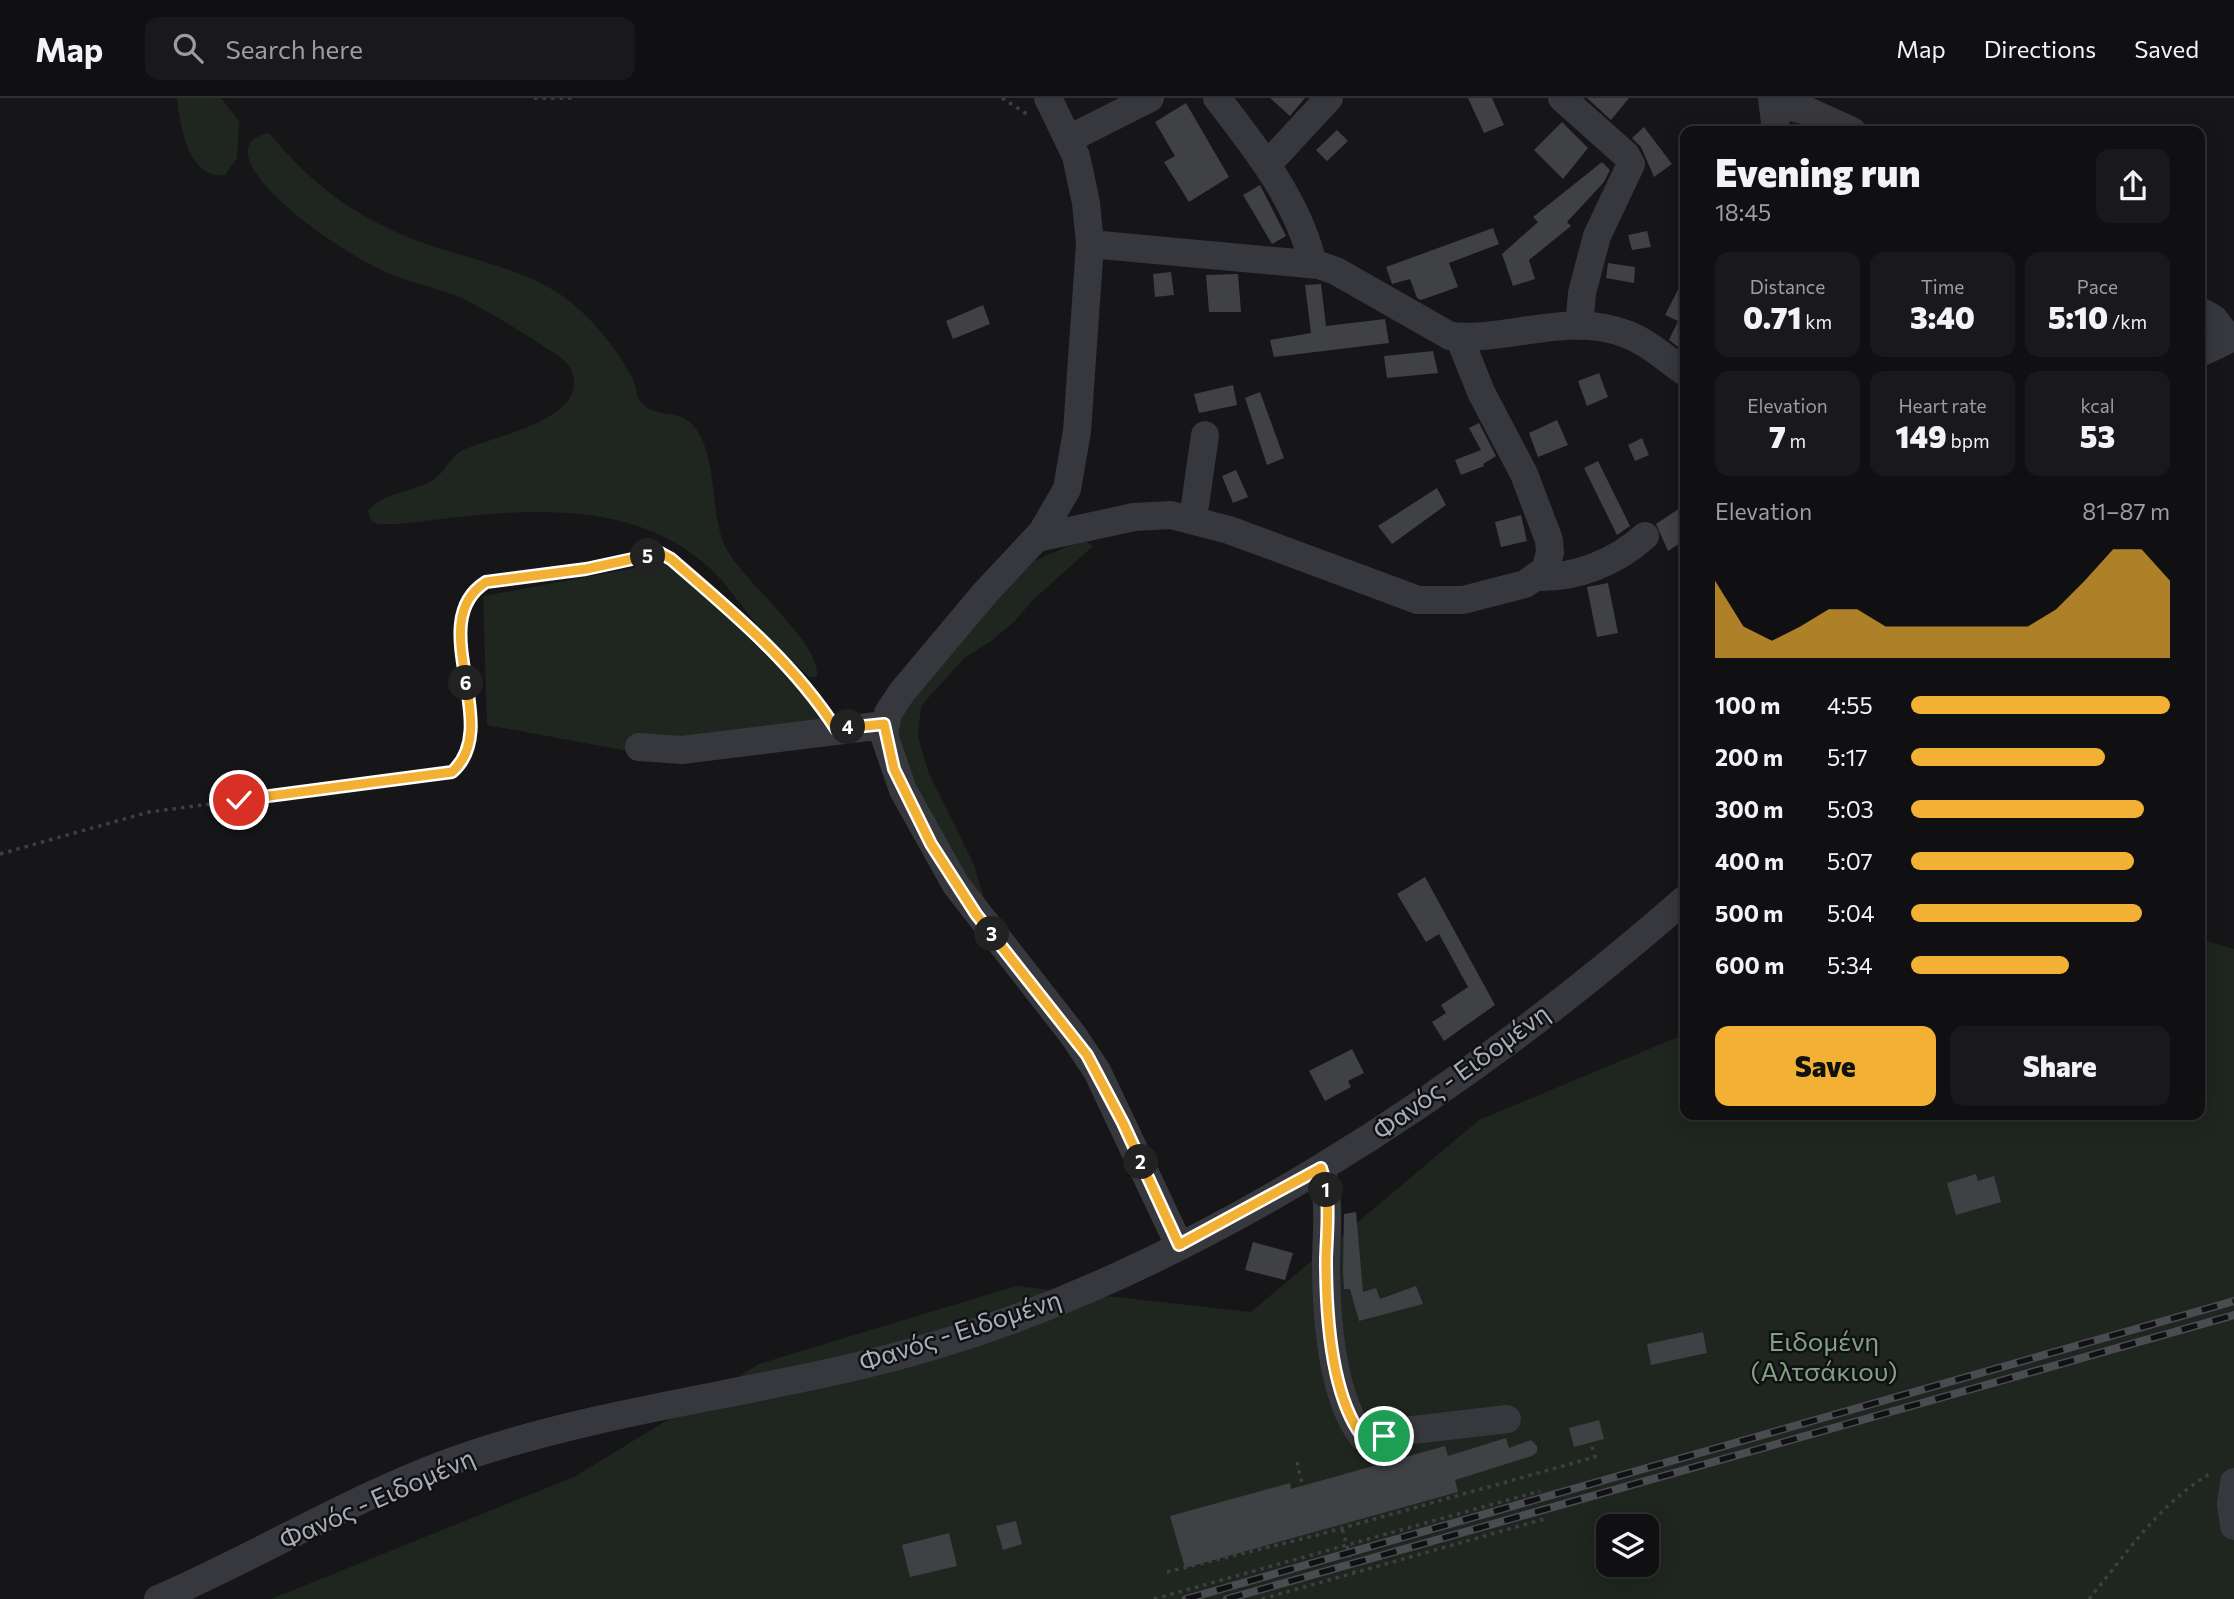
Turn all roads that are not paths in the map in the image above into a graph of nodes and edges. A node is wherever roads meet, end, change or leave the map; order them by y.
1 (1048, 98) edge
2 (1150, 98) edge
3 (1217, 98) edge
4 (1329, 98) edge
5 (1562, 98) edge
6 (1772, 100) edge
7 (1775, 126) edge
8 (1841, 126) edge
9 (1069, 139) junction
10 (1267, 165) junction
11 (1090, 244) junction
12 (1313, 264) junction
13 (2205, 314) edge
14 (1579, 326) junction
15 (1459, 337) junction
16 (2231, 338) edge
17 (2205, 351) edge
18 (1680, 369) edge
19 (1205, 435) dead end
20 (1193, 519) junction
21 (1645, 536) dead end
22 (1037, 538) junction
23 (1538, 577) junction
24 (884, 724) junction
25 (639, 747) dead end
26 (1680, 903) edge
27 (1321, 1168) junction
28 (1179, 1245) junction
29 (1507, 1419) dead end
30 (2227, 1476) edge
31 (2234, 1525) edge
32 (158, 1599) edge

1 - 9 street
2 - 9 street
3 - 10 street
4 - 10 street
5 - 14 street
6 - 7 street
6 - 8 street
9 - 11 street
10 - 12 street
11 - 12 street
11 - 22 street
12 - 15 street
13 - 16 street
14 - 15 street
14 - 18 street
15 - 23 street
16 - 17 street
19 - 20 street
20 - 22 street
20 - 23 street
21 - 23 street
22 - 24 street
24 - 25 street
24 - 28 street
26 - 27 street, Φανός - Ειδομένη
27 - 28 street, Φανός - Ειδομένη
27 - 29 street
28 - 32 street, Φανός - Ειδομένη
30 - 31 street

